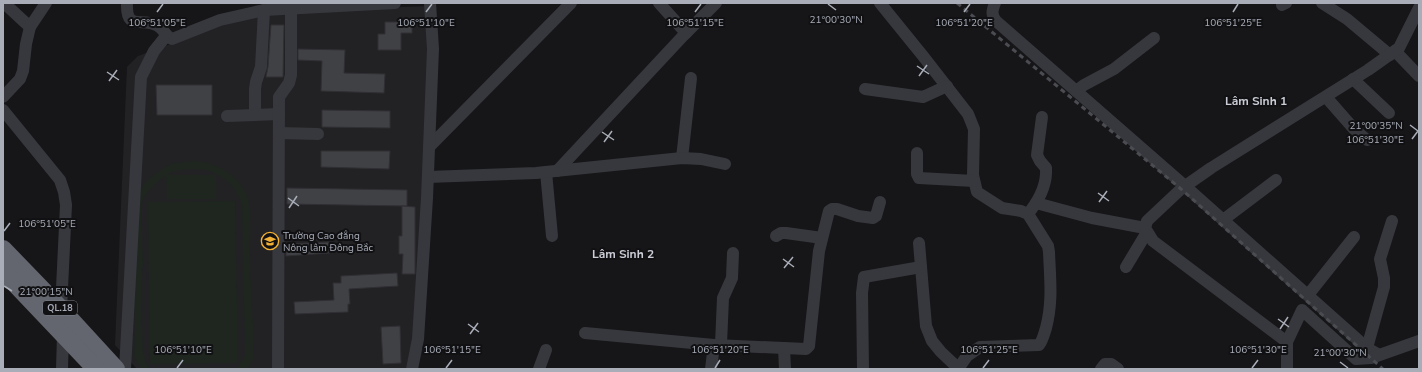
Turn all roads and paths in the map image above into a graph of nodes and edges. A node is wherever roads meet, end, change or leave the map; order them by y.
1 (4, 3) edge
2 (46, 3) edge
3 (127, 3) edge
4 (395, 3) edge
5 (430, 3) edge
6 (571, 3) edge
7 (659, 3) edge
8 (716, 3) edge
9 (880, 3) edge
10 (995, 3) edge
11 (1322, 3) edge
12 (360, 4) edge
13 (291, 8) junction
14 (1419, 8) edge
15 (264, 10) junction
16 (30, 27) junction
17 (686, 33) junction
18 (166, 36) junction
19 (1154, 38) dead end
20 (1393, 53) junction
21 (1419, 76) edge
22 (691, 78) dead end
23 (1353, 80) junction
24 (947, 86) junction
25 (866, 89) dead end
26 (1076, 91) junction
27 (1326, 96) junction
28 (3, 98) edge
29 (3, 110) edge
30 (1389, 113) dead end
31 (279, 114) junction
32 (255, 115) junction
33 (227, 116) dead end
34 (1042, 117) dead end
35 (279, 133) junction
36 (318, 134) dead end
37 (1368, 140) dead end
38 (429, 147) junction
39 (917, 153) dead end
40 (682, 158) junction
41 (725, 164) dead end
42 (551, 172) junction
43 (428, 177) junction
44 (1276, 180) dead end
45 (974, 181) junction
46 (1185, 186) junction
47 (880, 202) dead end
48 (1036, 203) junction
49 (1028, 214) junction
50 (1223, 220) junction
51 (1392, 221) dead end
52 (1146, 230) junction
53 (552, 236) dead end
54 (776, 236) dead end
55 (1354, 237) dead end
56 (822, 238) junction
57 (919, 243) dead end
58 (3, 249) edge
59 (733, 253) dead end
60 (921, 267) junction
61 (1126, 267) dead end
62 (3, 271) edge
63 (1308, 296) junction
64 (61, 309) junction
65 (585, 332) dead end
66 (63, 335) junction
67 (1419, 341) edge
68 (1287, 342) junction
69 (717, 345) junction
70 (784, 348) junction
71 (1367, 348) junction
72 (546, 350) dead end
73 (1379, 355) junction
74 (62, 369) edge
75 (96, 369) edge
76 (116, 369) edge
77 (124, 369) edge
78 (278, 369) edge
79 (412, 369) edge
80 (539, 369) edge
81 (711, 369) edge
82 (785, 369) edge
83 (863, 369) edge
84 (958, 369) edge
85 (1101, 369) edge
86 (1118, 369) edge
87 (1287, 369) edge

1 - 16 street
2 - 16 street
3 - 18 street
4 - 12 street
5 - 38 street
6 - 38 street
7 - 17 street
8 - 17 street
9 - 24 street
10 - 26 street
11 - 20 street
12 - 13 street
13 - 15 street
13 - 31 street
14 - 20 street
15 - 18 street
15 - 32 street
16 - 28 street
17 - 42 street
18 - 77 street
19 - 26 street
20 - 21 street
20 - 23 street
22 - 40 street
23 - 27 street
23 - 30 street
24 - 25 street
24 - 45 street
26 - 46 street
27 - 37 street
27 - 46 street
29 - 64 street
31 - 32 street
31 - 35 street
32 - 33 street
34 - 48 street
35 - 36 street
35 - 78 street
38 - 43 street
39 - 45 street
40 - 41 street
40 - 42 street
42 - 43 street
42 - 53 street
43 - 79 street
44 - 50 street
45 - 49 street
46 - 50 street
46 - 52 street
47 - 56 street
48 - 49 street
48 - 52 street
49 - 84 street
50 - 63 street
51 - 71 street
52 - 61 street
52 - 68 street
54 - 56 street
55 - 63 street
56 - 70 street
57 - 60 street
58 - 64 highway, QL.18
59 - 69 street
60 - 83 street
60 - 84 street
62 - 66 highway, QL.18
63 - 71 street
64 - 76 highway, QL.18
65 - 69 street
66 - 74 street
66 - 75 highway, QL.18
67 - 73 street
68 - 73 street
68 - 87 street
69 - 70 street
69 - 81 street
70 - 82 street
71 - 73 street
72 - 80 street
85 - 86 street

